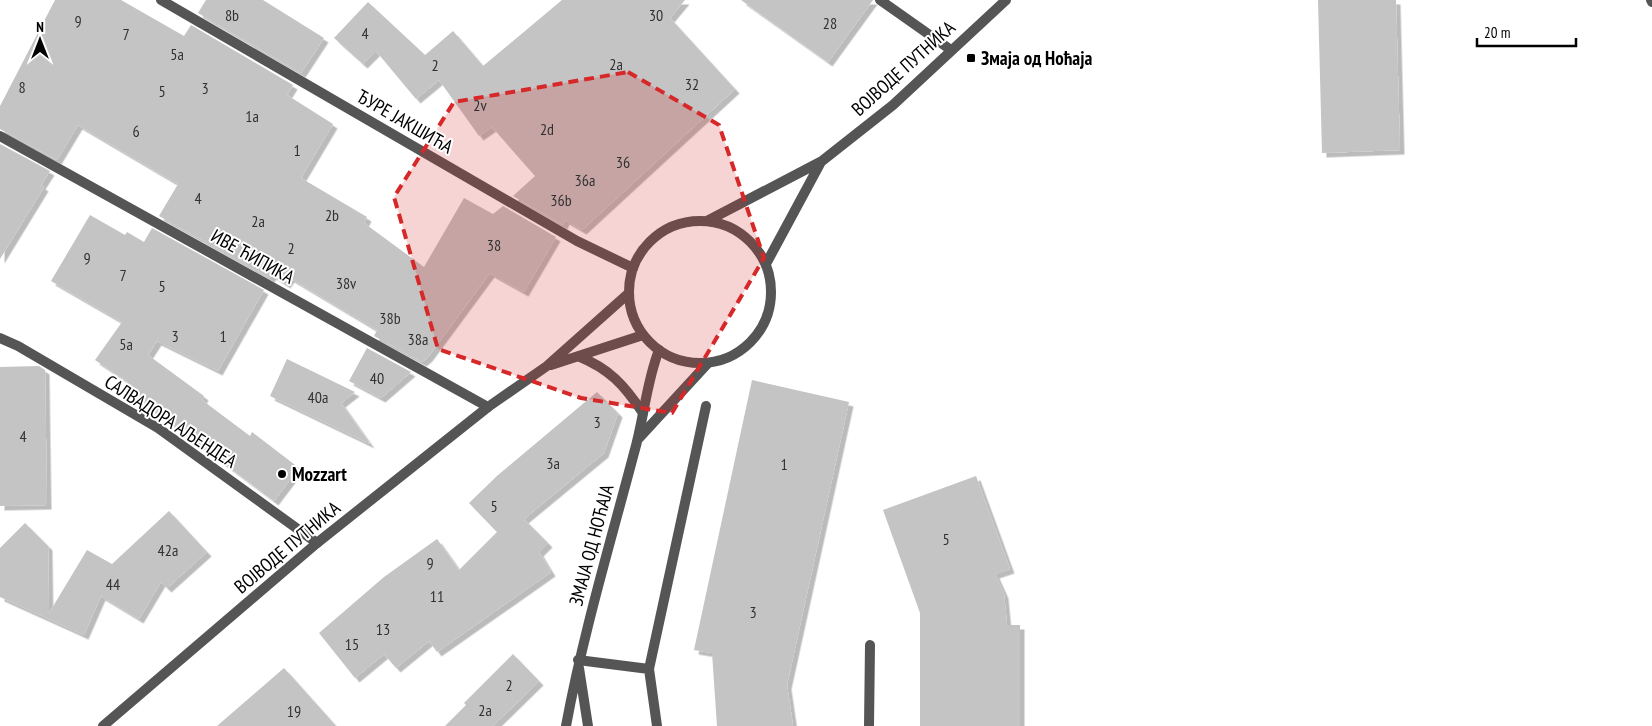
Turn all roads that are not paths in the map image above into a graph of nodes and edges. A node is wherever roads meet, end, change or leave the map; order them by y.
1 (161, 0) edge
2 (880, 0) edge
3 (1006, 0) edge
4 (951, 50) junction
5 (0, 136) edge
6 (822, 161) junction
7 (707, 221) junction
8 (766, 264) junction
9 (633, 268) junction
10 (629, 293) junction
11 (644, 335) junction
12 (0, 338) edge
13 (659, 350) junction
14 (578, 356) junction
15 (708, 363) junction
16 (547, 366) junction
17 (706, 406) dead end
18 (488, 407) junction
19 (644, 413) junction
20 (638, 439) junction
21 (317, 543) junction
22 (870, 644) dead end
23 (578, 660) junction
24 (650, 669) junction
25 (103, 726) edge
26 (566, 726) edge
27 (588, 726) edge
28 (657, 726) edge
29 (870, 726) edge

1 - 9 street, ЂУРЕ ЈАКШИЋА
2 - 4 street
3 - 4 street, ВОЈВОДЕ ПУТНИКА
4 - 6 street, ВОЈВОДЕ ПУТНИКА
5 - 18 street, ИВЕ ЋИПИКА
6 - 7 street, ВОЈВОДЕ ПУТНИКА
6 - 8 street, ВОЈВОДЕ ПУТНИКА
7 - 8 street, ВОЈВОДЕ ПУТНИКА
7 - 9 street, ВОЈВОДЕ ПУТНИКА
8 - 15 street, ВОЈВОДЕ ПУТНИКА
9 - 10 street, ВОЈВОДЕ ПУТНИКА
10 - 11 street, ВОЈВОДЕ ПУТНИКА
10 - 16 street, ВОЈВОДЕ ПУТНИКА
11 - 13 street, ВОЈВОДЕ ПУТНИКА
11 - 14 street, ВОЈВОДЕ ПУТНИКА
12 - 21 street, САЛВАДОРА АЉЕНДЕА
13 - 15 street, ВОЈВОДЕ ПУТНИКА
13 - 19 street, ЗМАЈА ОД НОЋАЈА
14 - 16 street, ВОЈВОДЕ ПУТНИКА
14 - 19 street
15 - 20 street, ЗМАЈА ОД НОЋАЈА
16 - 18 street, ВОЈВОДЕ ПУТНИКА
17 - 24 street
18 - 21 street, ВОЈВОДЕ ПУТНИКА
19 - 20 street, ЗМАЈА ОД НОЋАЈА
20 - 23 street, ЗМАЈА ОД НОЋАЈА
21 - 25 street, ВОЈВОДЕ ПУТНИКА
22 - 29 street
23 - 24 street
23 - 26 street, ЗМАЈА ОД НОЋАЈА
23 - 27 street, ЗМАЈА ОД НОЋАЈА
24 - 28 street

